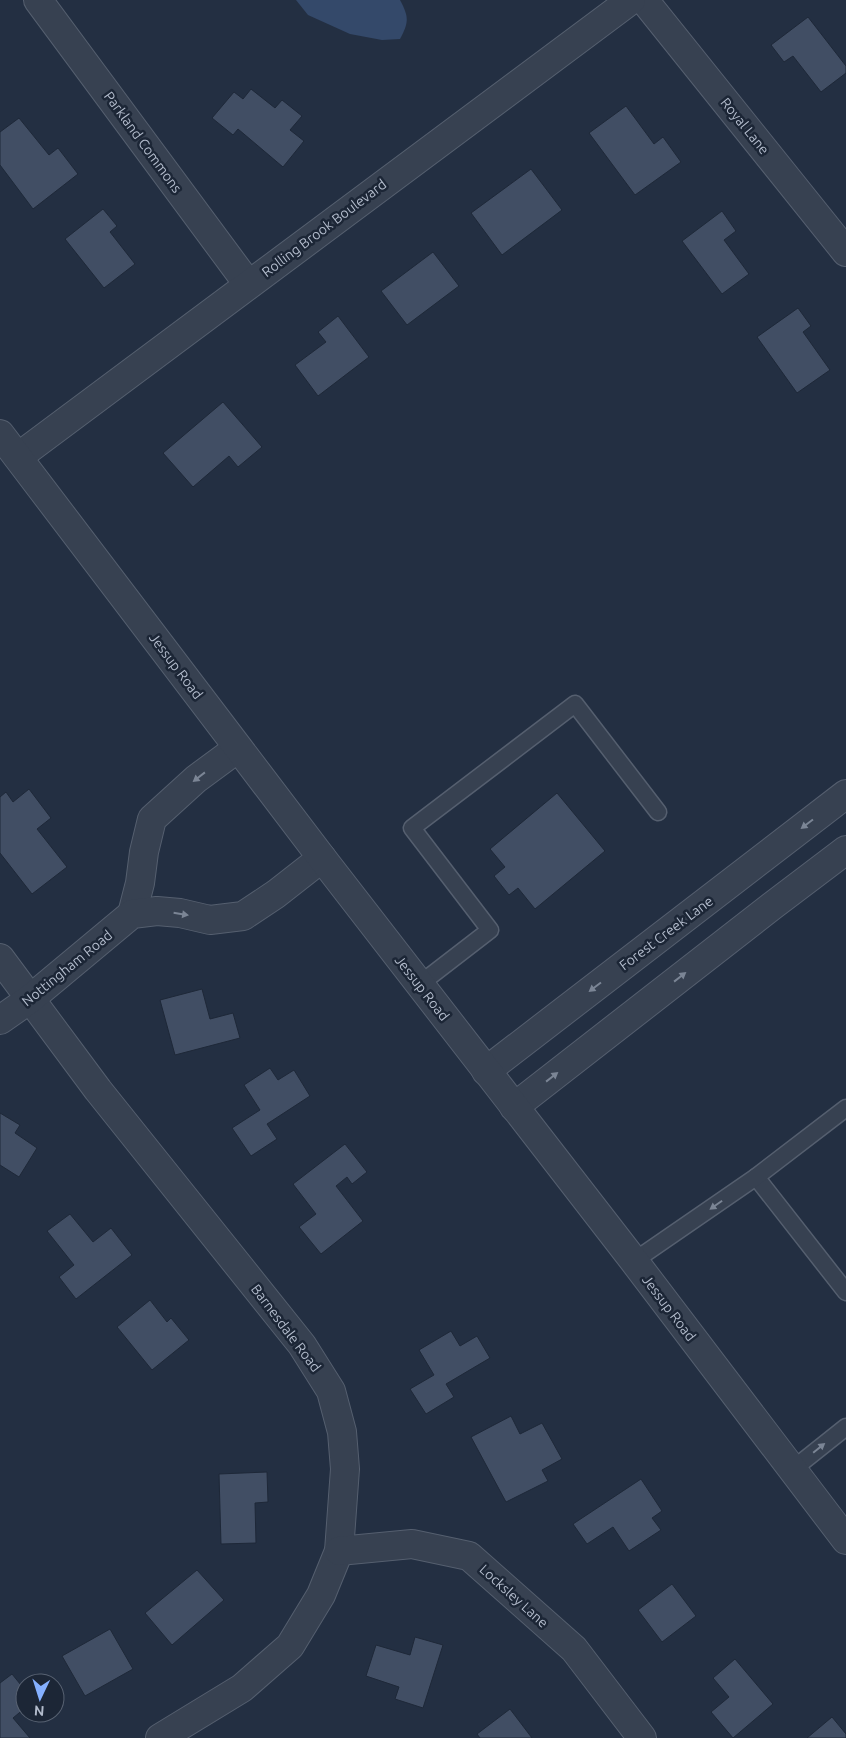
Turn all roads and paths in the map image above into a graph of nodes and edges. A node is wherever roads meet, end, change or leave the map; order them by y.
1 (38, 0) edge
2 (631, 0) edge
3 (644, 0) edge
4 (846, 252) edge
5 (248, 284) junction
6 (0, 434) edge
7 (18, 457) junction
8 (238, 748) junction
9 (846, 794) edge
10 (658, 812) dead end
11 (846, 850) edge
12 (322, 858) junction
13 (132, 914) junction
14 (0, 958) edge
15 (420, 984) junction
16 (30, 999) junction
17 (0, 1020) edge
18 (486, 1071) junction
19 (514, 1107) junction
20 (846, 1108) edge
21 (756, 1177) junction
22 (634, 1261) junction
23 (846, 1292) edge
24 (846, 1427) edge
25 (792, 1470) junction
26 (846, 1540) edge
27 (339, 1551) junction
28 (160, 1738) edge
29 (642, 1738) edge

1 - 5 street, Parkland Commons
2 - 5 street, Rolling Brook Boulevard
3 - 4 street, Royal Lane
5 - 7 street, Rolling Brook Boulevard
6 - 7 street, Jessup Road
7 - 8 street, Jessup Road
8 - 12 street, Jessup Road
8 -> 13 street
9 -> 18 street, Forest Creek Lane
10 - 15 lane
19 -> 11 street
13 -> 12 street
12 - 15 street, Jessup Road
13 - 16 street, Nottingham Road
14 - 16 street, Barnesdale Road
15 - 18 street, Jessup Road
16 - 17 street, Nottingham Road
16 - 27 street, Barnesdale Road
18 - 19 street, Jessup Road
19 - 22 street, Jessup Road
20 - 21 lane
21 -> 22 lane
21 - 23 lane
22 - 25 street, Jessup Road
25 -> 24 lane
25 - 26 street, Jessup Road
27 - 28 street, Barnesdale Road
27 - 29 street, Locksley Lane

